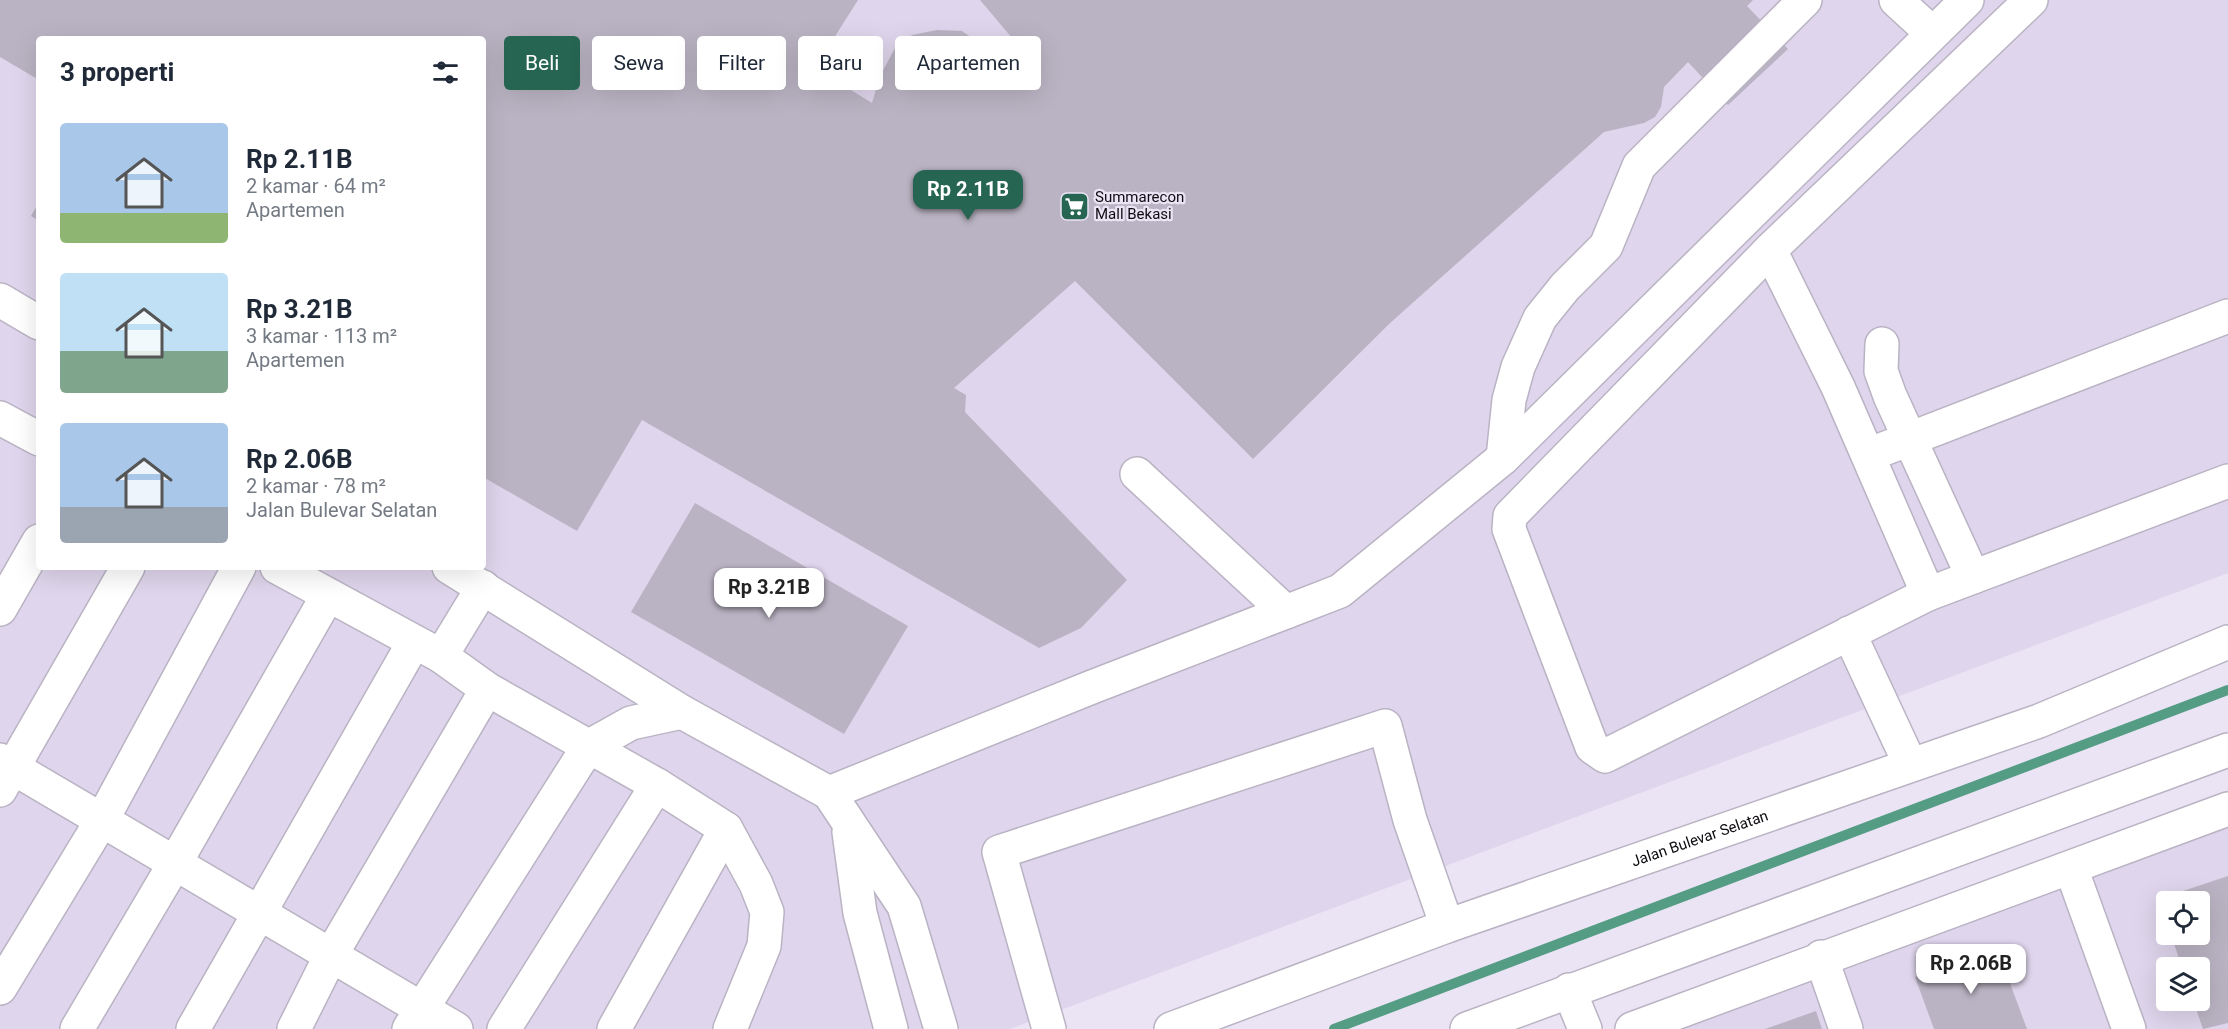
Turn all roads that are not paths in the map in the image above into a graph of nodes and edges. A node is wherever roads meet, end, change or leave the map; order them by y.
1 (1805, 0) edge
2 (1896, 0) edge
3 (1967, 0) edge
4 (2031, 0) edge
5 (1932, 33) junction
6 (1850, 116) junction
7 (1878, 147) junction
8 (1770, 250) junction
9 (0, 300) edge
10 (2228, 316) edge
11 (36, 321) edge
12 (1882, 344) dead end
13 (0, 418) edge
14 (36, 437) edge
15 (1910, 441) junction
16 (1868, 455) junction
17 (1503, 458) junction
18 (1137, 474) dead end
19 (2228, 481) edge
20 (36, 546) edge
21 (126, 570) edge
22 (236, 570) edge
23 (282, 570) edge
24 (454, 570) edge
25 (1973, 577) junction
26 (483, 587) junction
27 (1928, 594) junction
28 (328, 595) junction
29 (0, 609) edge
30 (1287, 612) junction
31 (1849, 633) junction
32 (2228, 642) edge
33 (428, 649) junction
34 (487, 688) junction
35 (682, 712) junction
36 (588, 747) junction
37 (2228, 750) edge
38 (1910, 764) junction
39 (4, 772) edge
40 (657, 785) junction
41 (829, 793) junction
42 (2228, 809) edge
43 (102, 820) junction
44 (848, 823) junction
45 (726, 829) junction
46 (176, 863) junction
47 (2071, 868) junction
48 (259, 913) junction
49 (1447, 926) junction
50 (331, 955) junction
51 (1821, 957) junction
52 (0, 988) edge
53 (1569, 990) junction
54 (416, 1019) edge
55 (77, 1029) edge
56 (193, 1029) edge
57 (294, 1029) edge
58 (456, 1029) edge
59 (504, 1029) edge
60 (614, 1029) edge
61 (729, 1029) edge
62 (891, 1029) edge
63 (941, 1029) edge
64 (1049, 1029) edge
65 (1171, 1029) edge
66 (1467, 1029) edge
67 (1585, 1029) edge
68 (1632, 1029) edge
69 (1846, 1029) edge
70 (2129, 1029) edge

1 - 17 main road
2 - 5 main road
3 - 5 main road
4 - 7 main road
5 - 6 main road
6 - 7 main road
6 - 17 main road
7 - 8 main road
8 - 16 main road
8 - 31 main road
9 - 11 main road
10 - 15 main road
12 - 15 main road
13 - 14 main road
15 - 16 main road
15 - 25 main road
16 - 27 main road
17 - 30 main road
18 - 30 main road
19 - 25 main road
20 - 29 main road
21 - 39 main road
22 - 43 main road
23 - 28 main road
24 - 26 main road
25 - 27 main road
26 - 33 main road
26 - 35 main road
27 - 31 main road
28 - 33 main road
28 - 46 main road
30 - 41 main road
31 - 38 main road
32 - 38 main road, Jalan Bulevar Selatan
33 - 34 main road
33 - 48 main road
34 - 36 main road
34 - 50 main road
35 - 36 main road
35 - 41 main road
36 - 40 main road
36 - 54 main road
37 - 53 main road
38 - 49 main road, Jalan Bulevar Selatan
39 - 43 main road
40 - 45 main road
40 - 59 main road
41 - 44 main road
42 - 47 main road
43 - 46 main road
43 - 52 main road
44 - 62 main road
44 - 63 main road
45 - 60 main road
45 - 61 main road
46 - 48 main road
46 - 55 main road
47 - 51 main road
47 - 70 main road
48 - 50 main road
48 - 56 main road
49 - 64 main road
49 - 65 main road, Jalan Bulevar Selatan
50 - 54 main road
50 - 57 main road
51 - 68 main road
51 - 69 main road
53 - 66 main road
53 - 67 main road
54 - 58 main road

